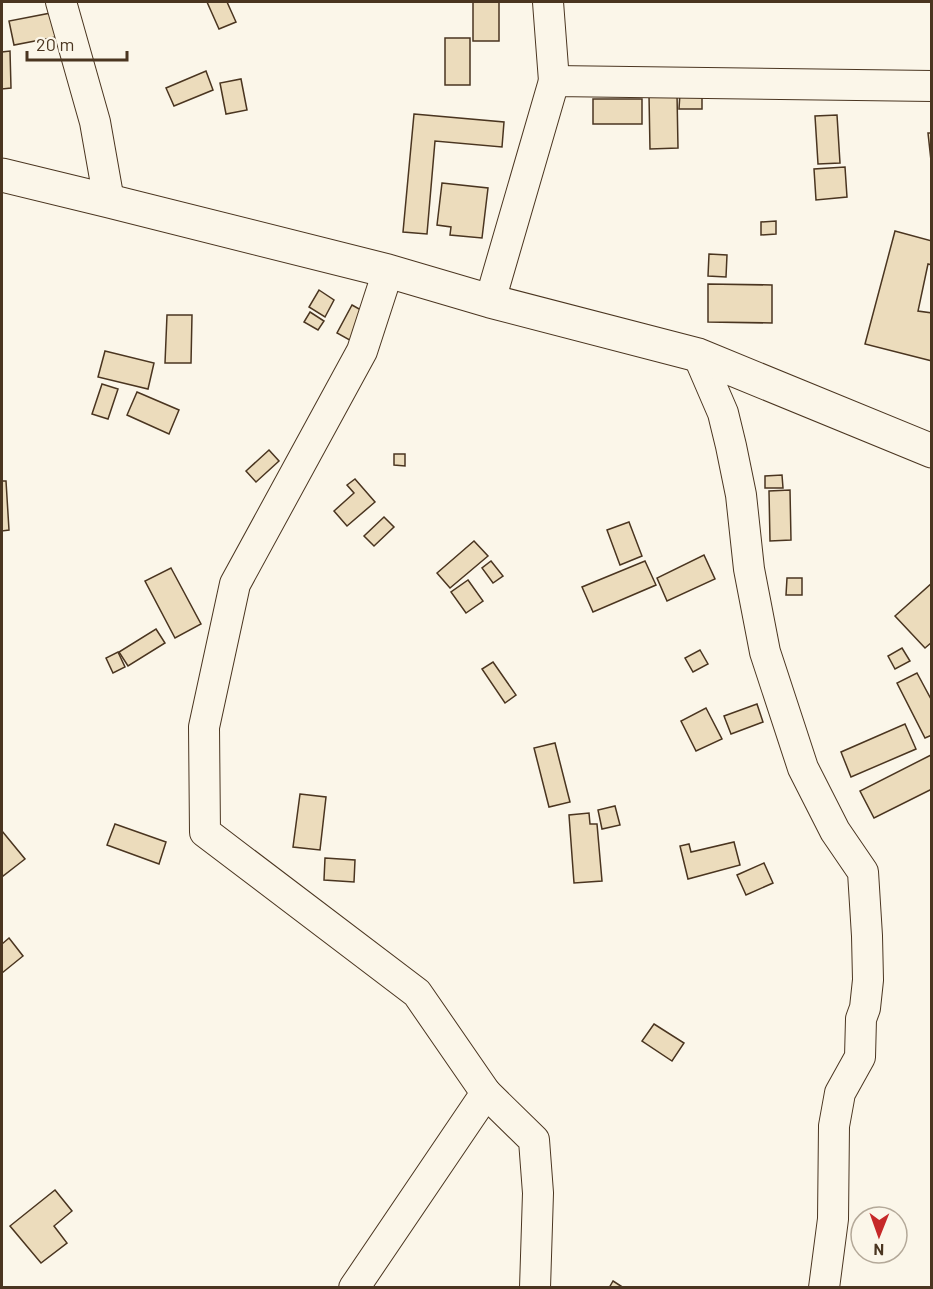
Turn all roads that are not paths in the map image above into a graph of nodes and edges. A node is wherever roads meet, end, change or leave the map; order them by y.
1 (61, 2) edge
2 (548, 2) edge
3 (554, 81) junction
4 (932, 86) edge
5 (2, 175) edge
6 (109, 201) junction
7 (388, 271) junction
8 (490, 301) junction
9 (698, 355) junction
10 (932, 452) edge
11 (486, 1092) junction
12 (354, 1287) edge
13 (535, 1287) edge
14 (824, 1287) edge

1 - 6 street
2 - 3 street
3 - 4 street
3 - 8 street
5 - 6 street
6 - 7 street
7 - 8 street
7 - 11 street
8 - 9 street
9 - 10 street
9 - 14 street
11 - 12 street
11 - 13 street

